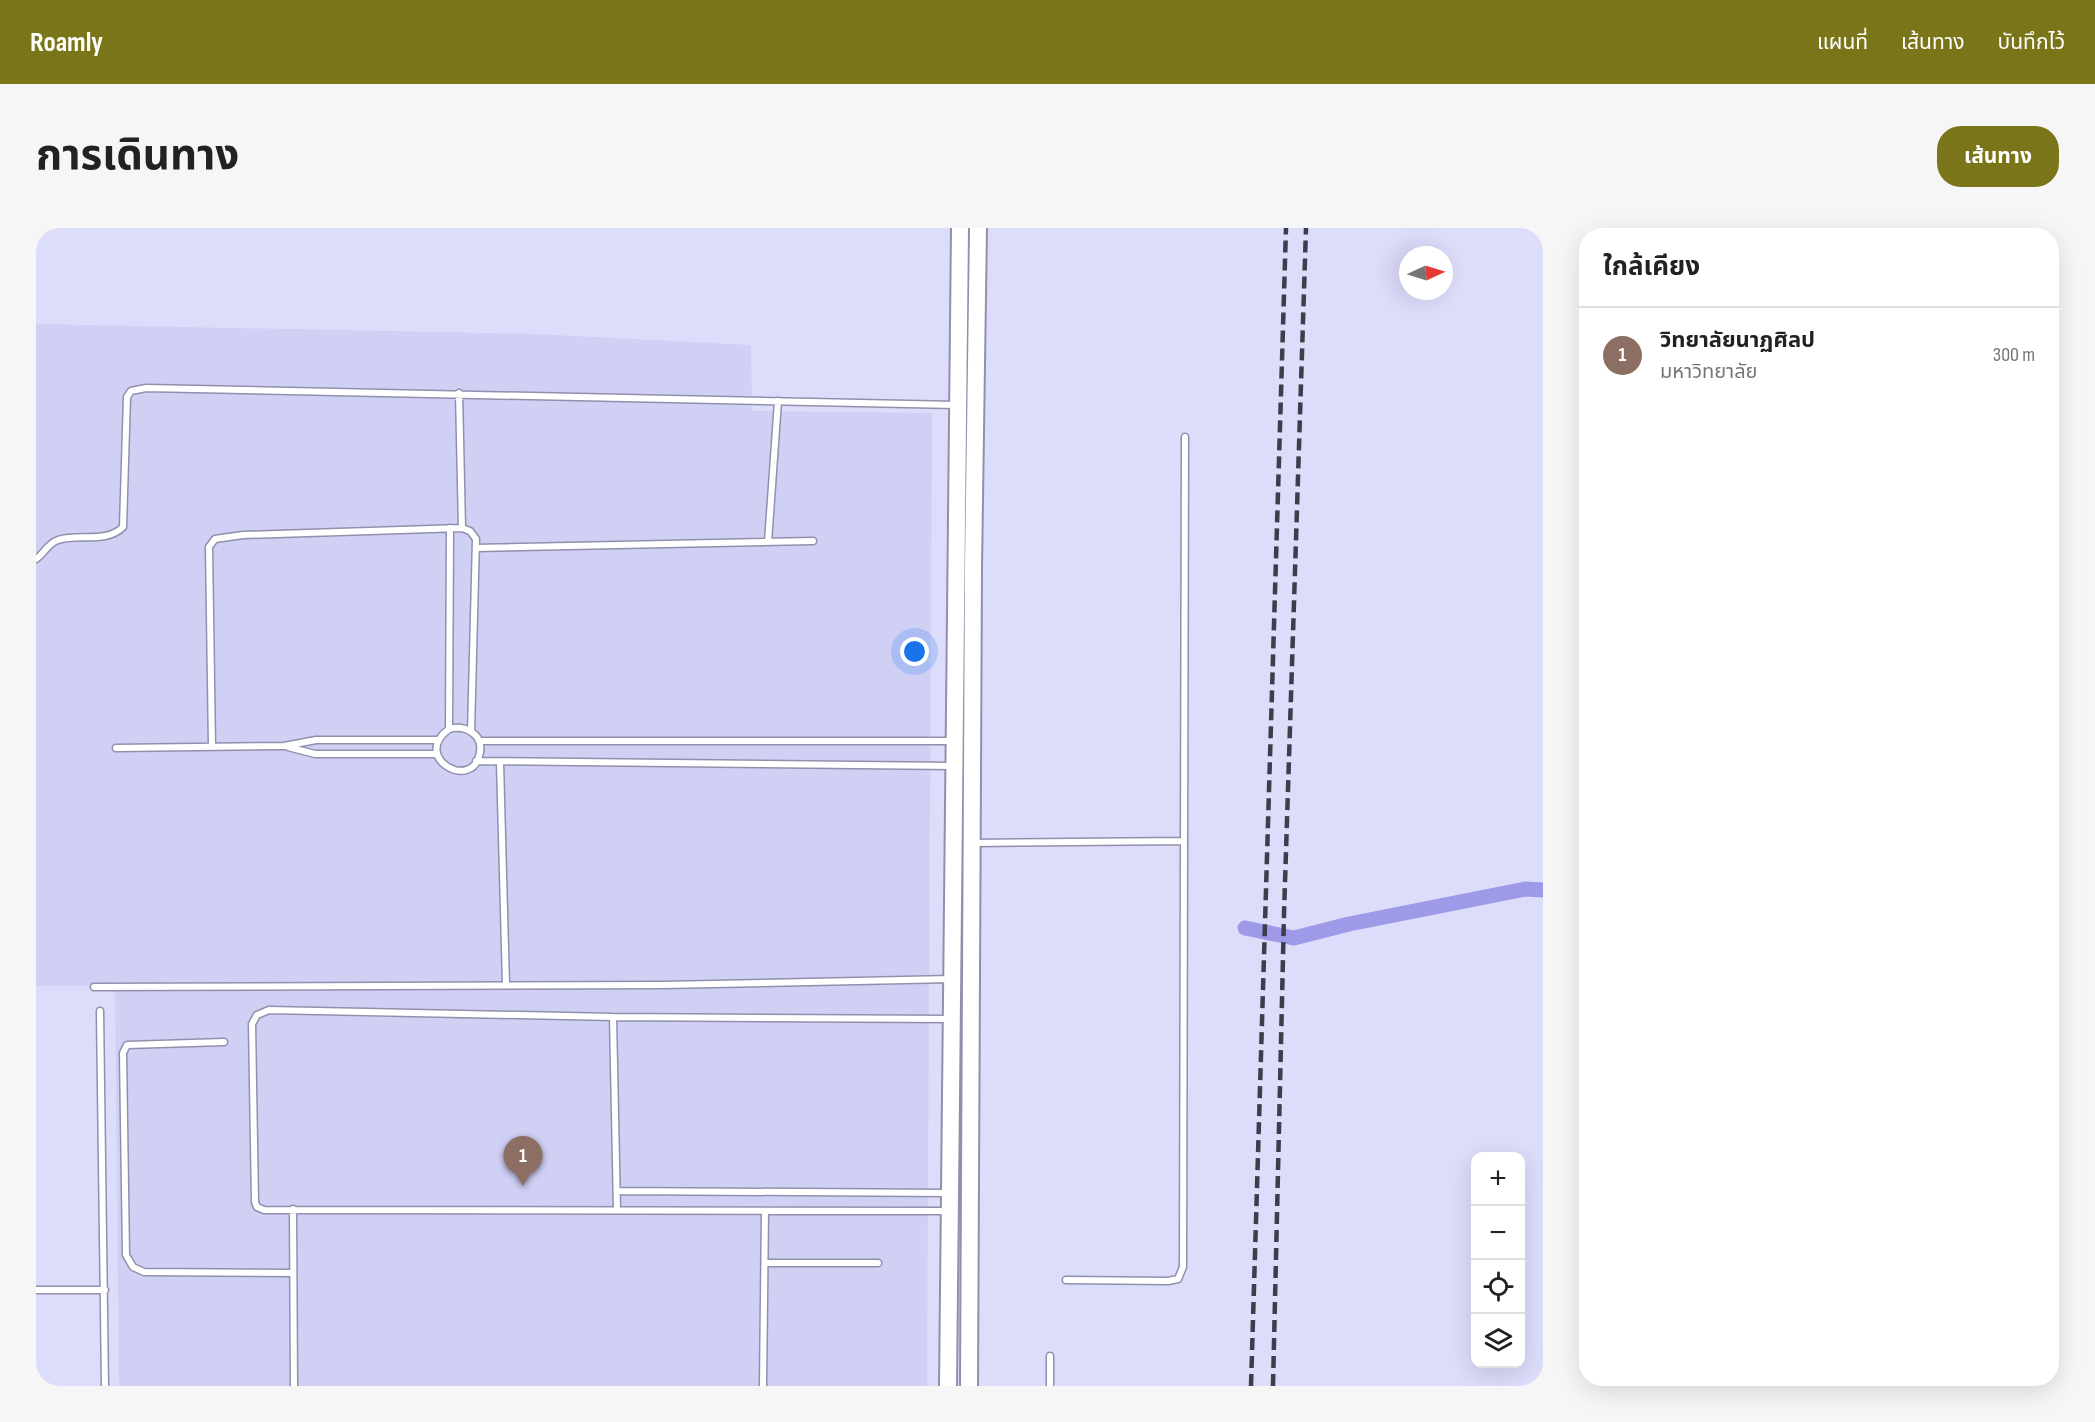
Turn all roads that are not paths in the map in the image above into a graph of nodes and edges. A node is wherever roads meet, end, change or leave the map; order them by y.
1 (960, 228) edge
2 (978, 228) edge
3 (459, 393) junction
4 (778, 401) junction
5 (957, 405) junction
6 (1185, 437) dead end
7 (450, 528) junction
8 (462, 528) junction
9 (813, 541) dead end
10 (768, 542) junction
11 (476, 548) junction
12 (36, 559) edge
13 (449, 729) junction
14 (471, 732) junction
15 (438, 740) junction
16 (479, 741) junction
17 (955, 741) junction
18 (973, 741) junction
19 (284, 746) junction
20 (212, 747) junction
21 (116, 748) dead end
22 (437, 754) junction
23 (476, 761) junction
24 (500, 762) junction
25 (955, 766) junction
26 (972, 766) junction
27 (1184, 841) junction
28 (972, 843) junction
29 (952, 979) junction
30 (506, 985) junction
31 (94, 987) dead end
32 (100, 1011) dead end
33 (613, 1017) junction
34 (952, 1019) junction
35 (224, 1042) dead end
36 (617, 1191) junction
37 (950, 1192) junction
38 (293, 1209) junction
39 (617, 1210) junction
40 (765, 1211) junction
41 (950, 1214) junction
42 (969, 1217) junction
43 (765, 1263) junction
44 (878, 1263) dead end
45 (293, 1273) junction
46 (1066, 1280) dead end
47 (36, 1290) edge
48 (105, 1290) junction
49 (1050, 1356) dead end
50 (105, 1386) edge
51 (294, 1386) edge
52 (763, 1386) edge
53 (948, 1386) edge
54 (969, 1386) edge
55 (1050, 1386) edge

1 - 5 main road
2 - 18 main road
3 - 4 lane
3 - 8 lane
3 - 12 lane
4 - 5 lane
4 - 10 lane
5 - 17 main road
6 - 27 lane
7 - 8 lane
7 - 13 lane
7 - 20 lane
8 - 11 lane
9 - 10 lane
10 - 11 lane
11 - 14 lane
13 - 14 lane
13 - 15 lane
14 - 16 lane
15 - 19 lane
15 - 22 lane
16 - 17 lane
16 - 23 lane
17 - 18 main road
17 - 25 main road
18 - 26 main road
19 - 20 lane
19 - 22 lane
20 - 21 lane
22 - 23 lane
23 - 24 lane
24 - 25 lane
24 - 30 lane
25 - 26 main road
25 - 29 main road
26 - 28 main road
27 - 28 lane
27 - 46 lane
28 - 42 main road
29 - 30 lane
29 - 34 main road
30 - 31 lane
32 - 48 lane
33 - 34 lane
33 - 36 lane
33 - 38 lane
34 - 37 main road
35 - 45 lane
36 - 37 lane
36 - 39 lane
37 - 41 main road
38 - 39 lane
38 - 45 lane
39 - 40 lane
40 - 41 lane
40 - 43 lane
41 - 42 main road
41 - 53 main road
42 - 54 main road
43 - 44 lane
43 - 52 lane
45 - 51 lane
47 - 48 lane
48 - 50 lane
49 - 55 lane

